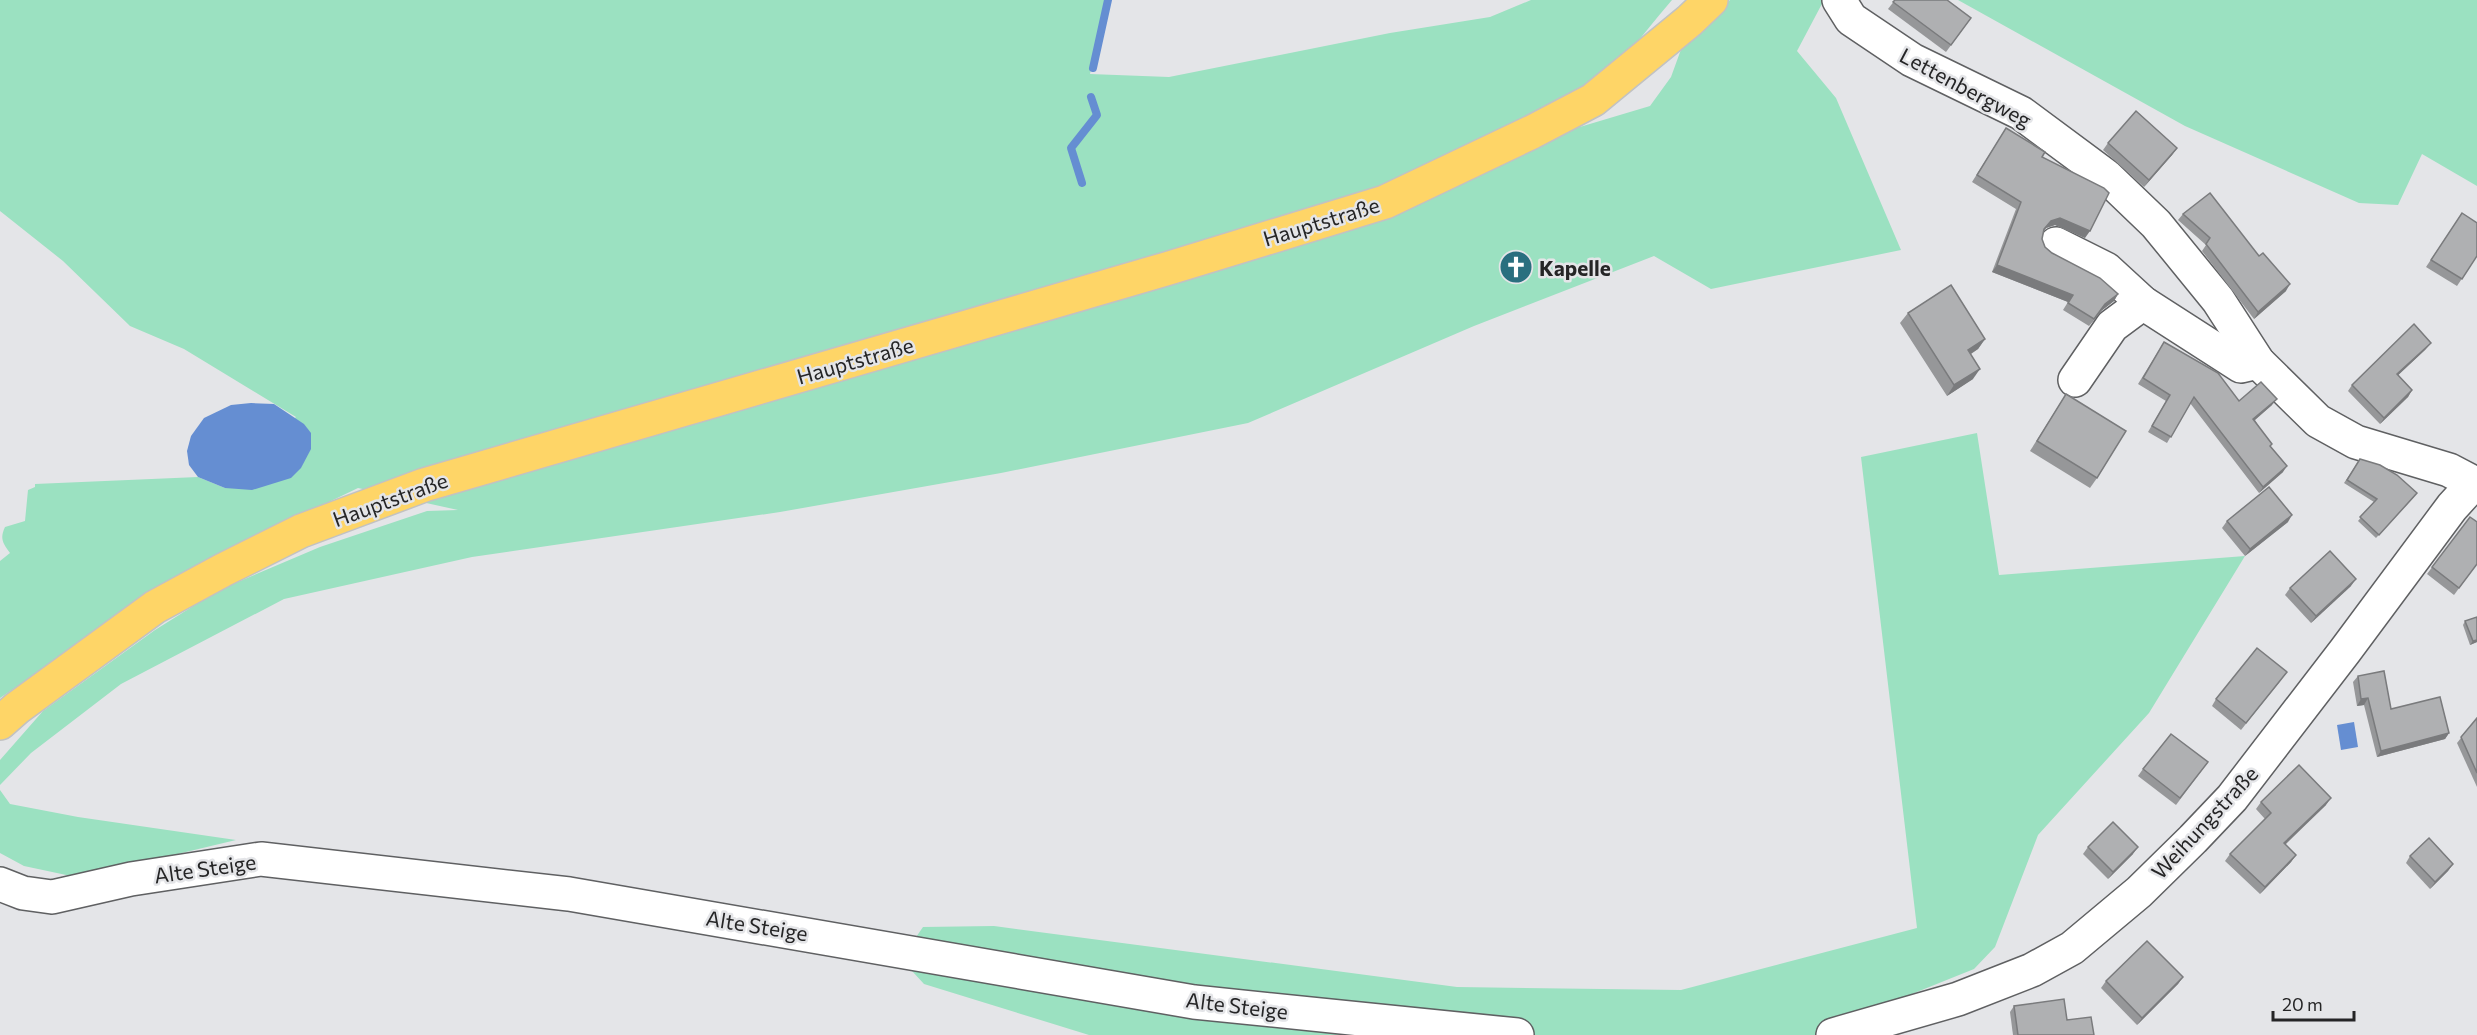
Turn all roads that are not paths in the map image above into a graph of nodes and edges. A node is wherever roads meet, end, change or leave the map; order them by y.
1 (1711, 0) edge
2 (1839, 0) edge
3 (2056, 244) dead end
4 (2143, 303) junction
5 (2258, 362) junction
6 (2075, 380) dead end
7 (2475, 483) edge
8 (0, 723) edge
9 (0, 884) edge
10 (1517, 1035) edge
11 (1833, 1035) edge

1 - 8 main road, Hauptstraße
2 - 5 street, Lettenbergweg
3 - 4 street
4 - 5 street
4 - 6 street
5 - 7 street, Lettenbergweg
7 - 11 street, Weihungstraße
9 - 10 street, Alte Steige

